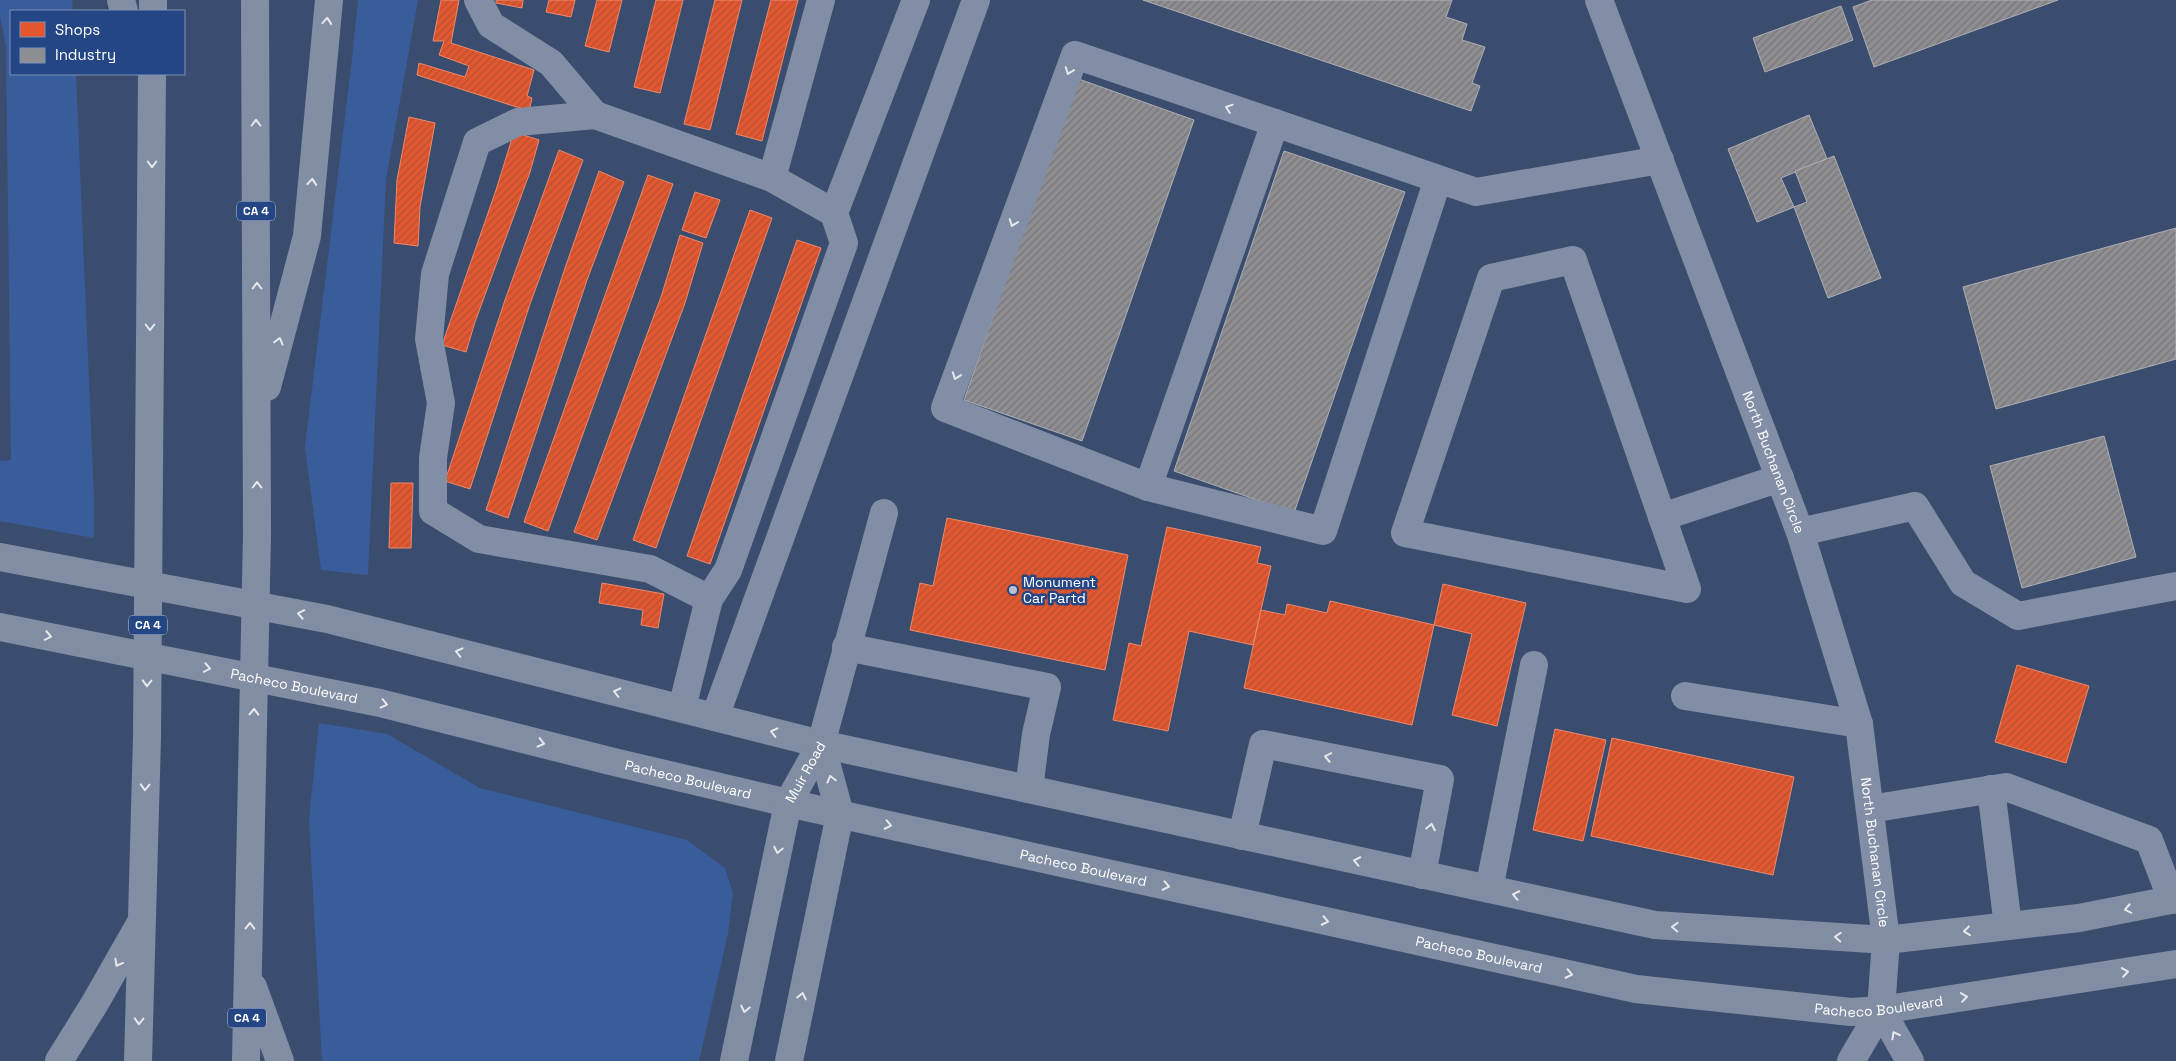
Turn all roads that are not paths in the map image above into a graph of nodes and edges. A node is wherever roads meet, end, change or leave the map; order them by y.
1 (255, 0) edge
2 (328, 0) edge
3 (478, 0) edge
4 (821, 0) edge
5 (916, 0) edge
6 (976, 0) edge
7 (1599, 0) edge
8 (141, 75) edge
9 (152, 75) edge
10 (152, 115) junction
11 (595, 115) junction
12 (1275, 124) junction
13 (1660, 160) junction
14 (772, 178) junction
15 (1438, 179) junction
16 (834, 213) junction
17 (257, 422) junction
18 (1780, 478) junction
19 (1148, 487) junction
20 (884, 514) dead end
21 (1662, 517) junction
22 (1800, 532) junction
23 (0, 557) edge
24 (2176, 586) edge
25 (709, 599) junction
26 (0, 627) edge
27 (846, 647) junction
28 (1534, 665) dead end
29 (1685, 696) dead end
30 (682, 708) junction
31 (715, 716) junction
32 (1859, 724) junction
33 (821, 744) junction
34 (1029, 789) junction
35 (1991, 789) junction
36 (788, 802) junction
37 (1870, 809) junction
38 (840, 814) junction
39 (1242, 836) junction
40 (1422, 875) junction
41 (1489, 889) junction
42 (2174, 900) edge
43 (142, 920) junction
44 (2008, 926) junction
45 (1886, 940) junction
46 (2176, 964) edge
47 (248, 974) junction
48 (1882, 1010) junction
49 (58, 1061) edge
50 (138, 1061) edge
51 (246, 1061) edge
52 (280, 1061) edge
53 (734, 1061) edge
54 (789, 1061) edge
55 (1851, 1061) edge
56 (1910, 1061) edge

17 -> 1 highway, CA 4
17 -> 2 highway
3 - 11 street
4 - 14 street
5 - 16 street
6 - 31 street
7 - 13 street, North Buchanan Circle
8 - 10 highway
9 - 10 highway, CA 4
10 -> 43 highway, CA 4
11 - 14 street
11 - 25 street
12 - 15 street
12 - 19 street
12 -> 19 street
13 - 15 street
13 - 18 street, North Buchanan Circle
14 - 16 street
15 - 19 street
16 - 25 street
47 -> 17 highway, CA 4
18 - 21 street
18 - 22 street, North Buchanan Circle
20 - 27 street
21 - 21 street
22 - 24 street
22 - 32 street, North Buchanan Circle
30 -> 23 main road
25 - 30 street
26 -> 36 main road, Pacheco Boulevard
27 - 33 street
27 - 34 street
28 - 41 street
29 - 32 street
30 - 31 main road
33 -> 31 main road
32 - 37 street, North Buchanan Circle
33 - 34 main road
33 - 36 main road, Muir Road
38 -> 33 main road, Muir Road
34 - 39 main road
35 - 37 street
35 - 42 street
35 - 44 street
36 - 38 main road, Pacheco Boulevard
36 -> 53 main road, Muir Road
37 - 45 street, North Buchanan Circle
38 -> 48 main road, Pacheco Boulevard
54 -> 38 main road, Muir Road
40 -> 39 main road
40 -> 39 street
40 - 41 main road
45 -> 41 main road
42 -> 44 main road
43 -> 49 highway
43 -> 50 highway, CA 4
44 -> 45 main road
45 - 48 street, North Buchanan Circle
48 -> 46 main road, Pacheco Boulevard
47 - 51 highway, CA 4
47 - 52 highway
48 - 55 street
56 -> 48 street

